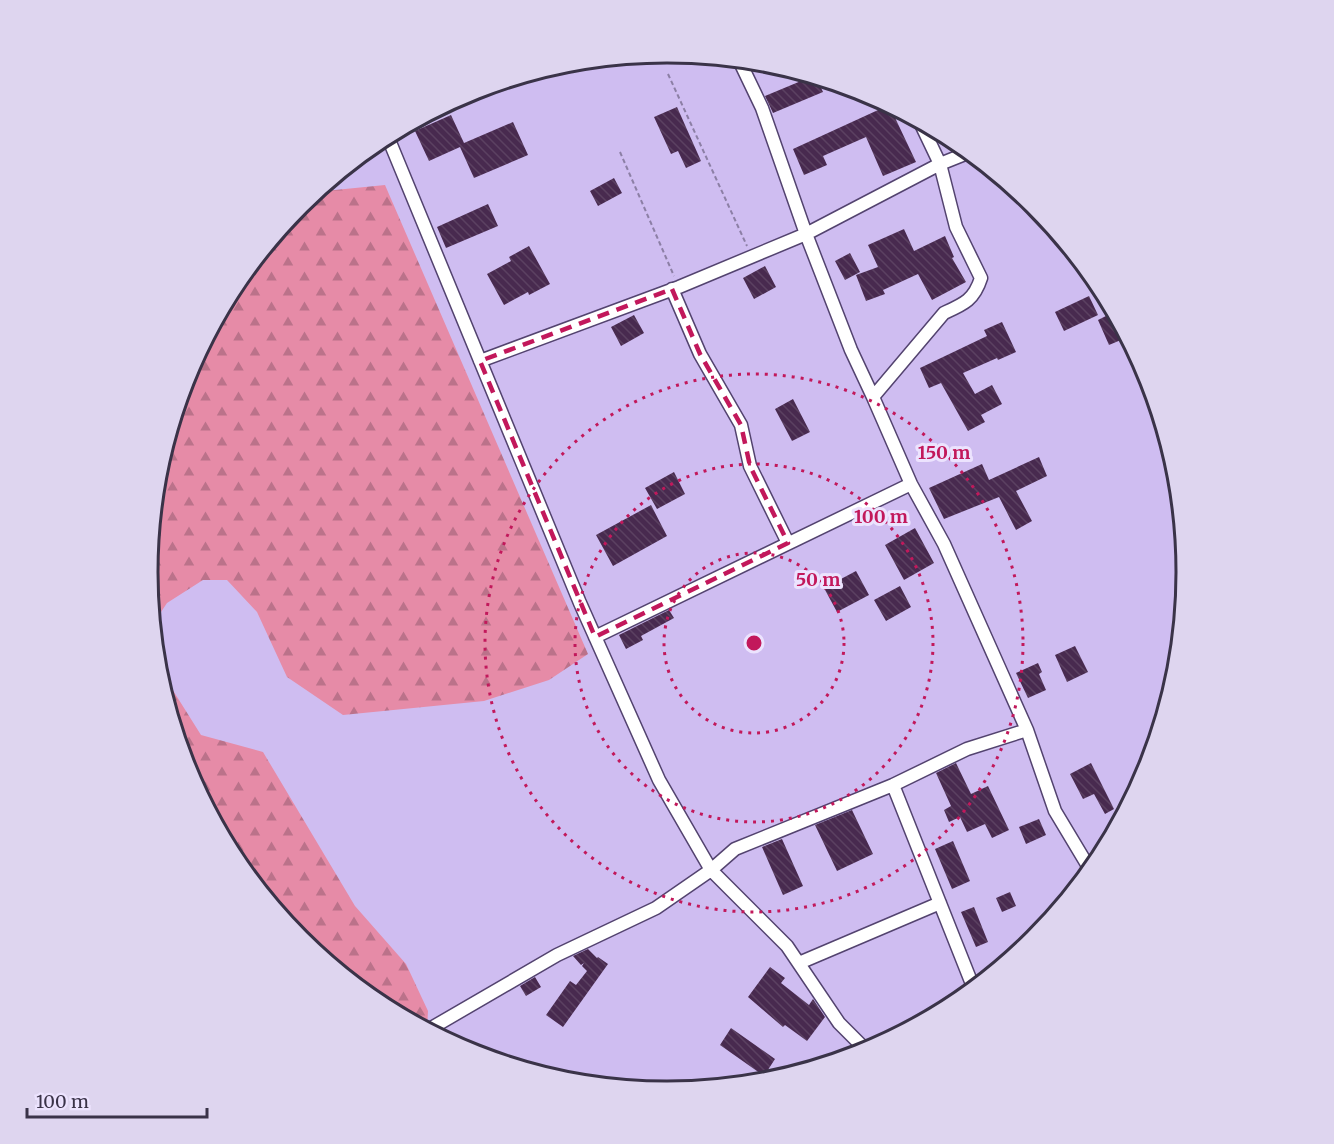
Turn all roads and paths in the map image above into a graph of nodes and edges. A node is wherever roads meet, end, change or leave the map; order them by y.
1 (743, 69) edge
2 (668, 74) dead end
3 (925, 133) edge
4 (391, 145) edge
5 (620, 152) dead end
6 (960, 156) edge
7 (940, 164) junction
8 (806, 234) junction
9 (753, 257) junction
10 (676, 288) junction
11 (480, 361) junction
12 (873, 397) junction
13 (910, 484) junction
14 (788, 543) junction
15 (595, 638) junction
16 (1027, 730) junction
17 (893, 785) junction
18 (1085, 862) edge
19 (711, 870) junction
20 (940, 903) junction
21 (799, 963) junction
22 (971, 980) edge
23 (436, 1026) edge
24 (860, 1043) edge

1 - 8 street
2 - 9 path
3 - 7 street
4 - 11 street
5 - 10 path
6 - 7 street
7 - 8 street
7 - 12 street
8 - 9 street
8 - 12 street
9 - 10 street
10 - 11 street
10 - 14 street
11 - 15 street
12 - 13 street
13 - 14 street
13 - 16 street
14 - 15 street
15 - 19 street
16 - 17 street
16 - 18 street
17 - 19 street
17 - 20 street
19 - 21 street
19 - 23 street
20 - 21 street
20 - 22 street
21 - 24 street

